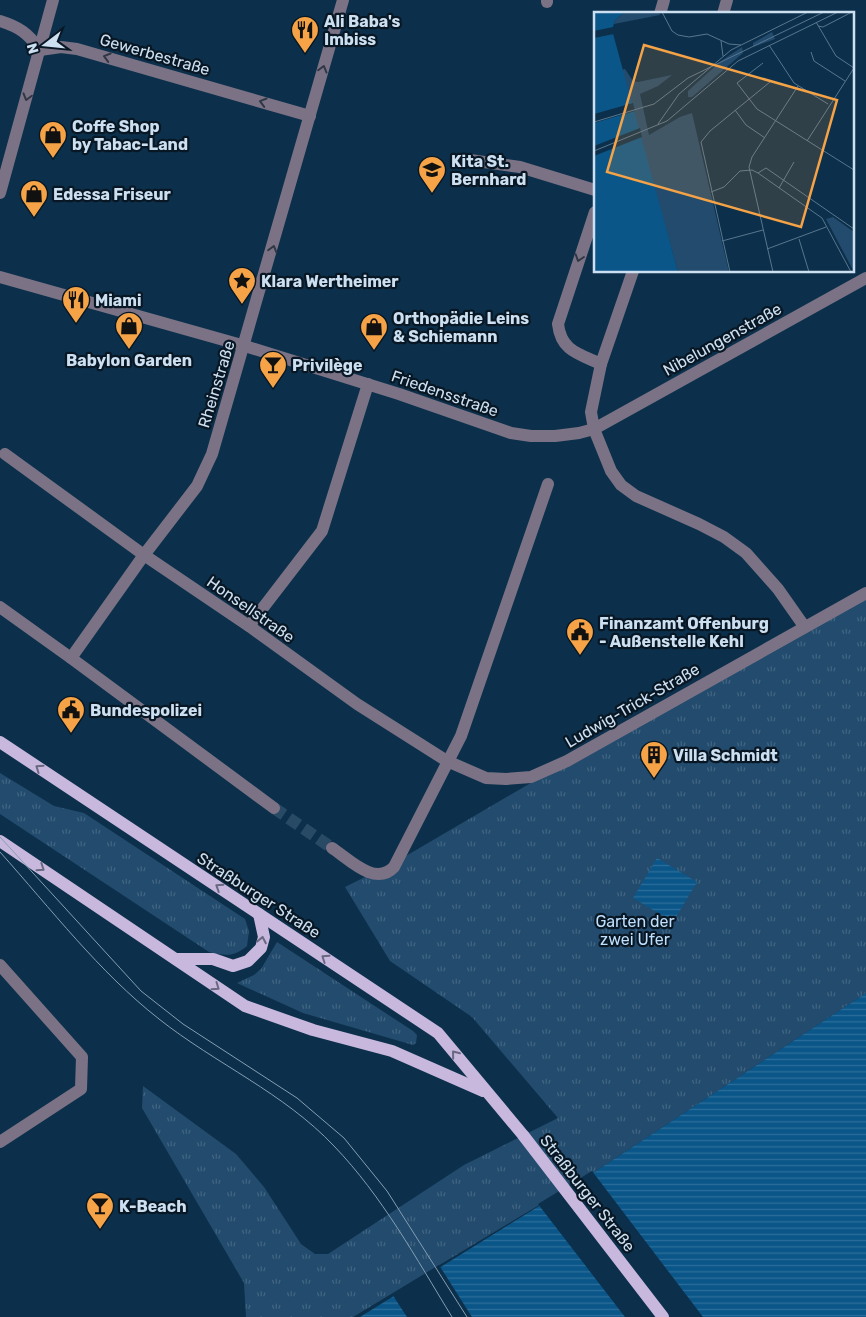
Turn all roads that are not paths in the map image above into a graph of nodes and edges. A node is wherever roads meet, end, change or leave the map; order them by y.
1 (53, 0) edge
2 (343, 0) edge
3 (0, 21) edge
4 (40, 50) junction
5 (310, 116) junction
6 (470, 160) dead end
7 (594, 190) edge
8 (0, 193) edge
9 (594, 215) edge
10 (633, 272) edge
11 (0, 277) edge
12 (866, 278) edge
13 (245, 346) junction
14 (601, 364) junction
15 (368, 384) junction
16 (594, 429) junction
17 (5, 454) dead end
18 (548, 484) dead end
19 (144, 555) junction
20 (866, 593) edge
21 (0, 607) edge
22 (250, 626) junction
23 (804, 626) junction
24 (71, 658) junction
25 (0, 742) edge
26 (448, 762) junction
27 (486, 778) joint
28 (274, 808) tunnel mouth
29 (0, 841) edge
30 (332, 848) tunnel mouth
31 (259, 914) junction
32 (176, 959) junction
33 (0, 964) edge
34 (486, 1092) junction
35 (0, 1142) edge
36 (663, 1317) edge

1 - 4 street
5 -> 2 street, Rheinstraße
3 - 4 street
5 -> 4 street, Gewerbestraße
4 -> 8 street
13 -> 5 street, Rheinstraße
6 - 7 street
9 -> 14 street
10 - 14 street
11 - 13 street, Friedensstraße
12 - 16 street, Nibelungenstraße
13 - 15 street, Friedensstraße
13 - 19 street, Rheinstraße
14 - 16 street
15 - 16 street, Friedensstraße
15 - 22 street
16 - 23 street
17 - 19 street, Honsellstraße
18 - 26 street
19 - 22 street, Honsellstraße
19 - 24 street, Rheinstraße
20 - 23 street, Ludwig-Trick-Straße
21 - 24 street
22 - 26 street, Honsellstraße
23 - 27 street, Ludwig-Trick-Straße
24 - 28 street
31 -> 25 main road, Straßburger Straße
26 - 27 street, Honsellstraße
26 - 30 street
29 -> 32 main road, Straßburger Straße
32 -> 31 main road
34 -> 31 main road, Straßburger Straße
32 -> 34 main road, Straßburger Straße
33 - 35 street
34 - 36 main road, Straßburger Straße

